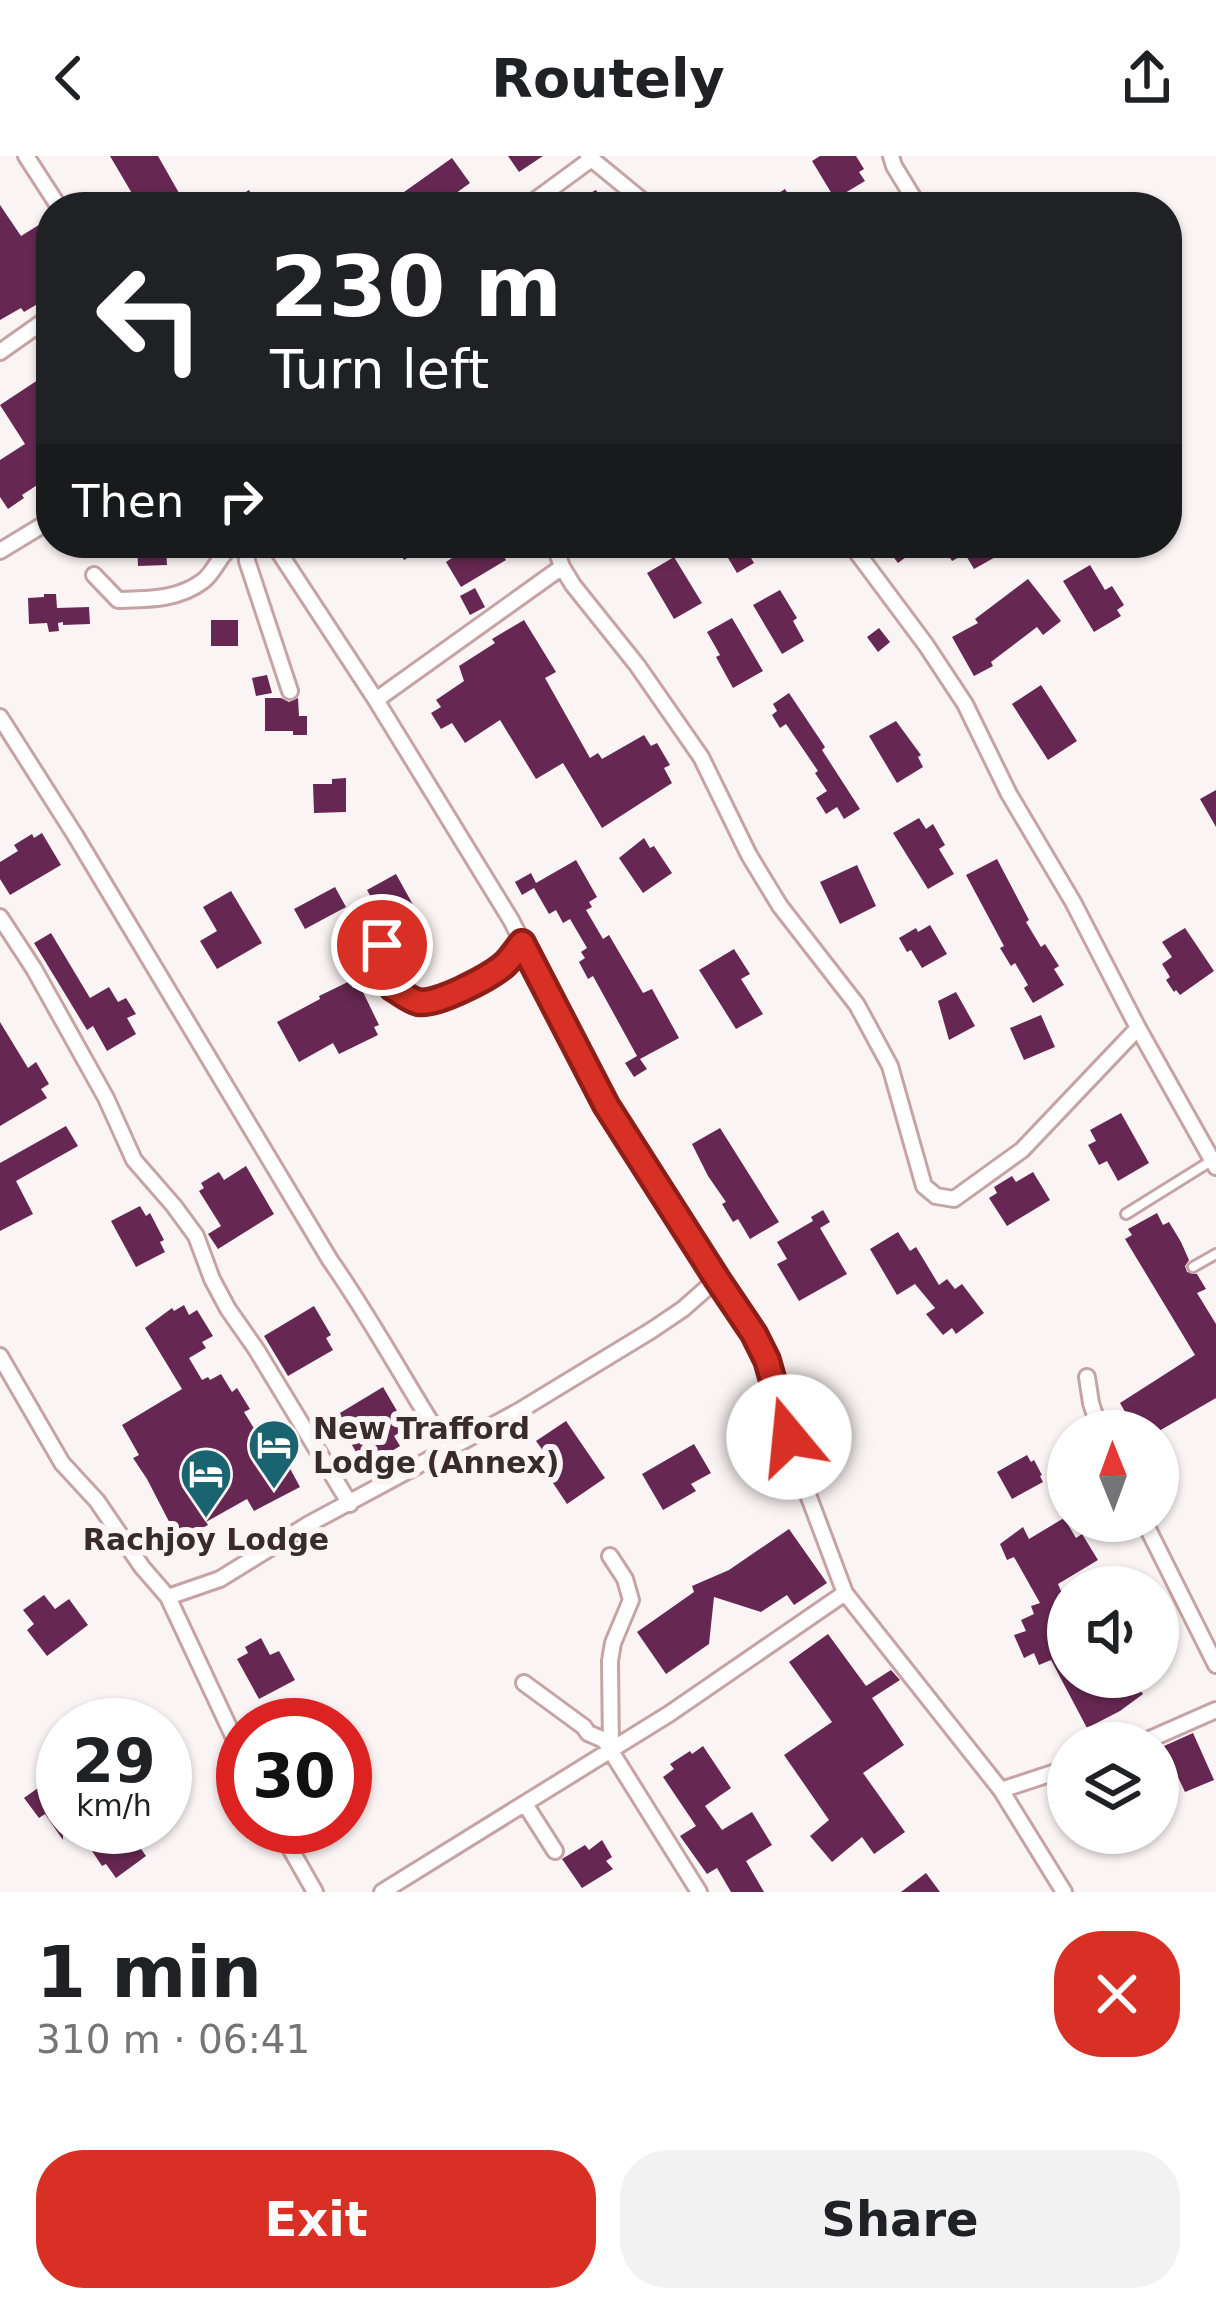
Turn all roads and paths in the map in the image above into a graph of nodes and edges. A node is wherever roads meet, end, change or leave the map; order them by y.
1 (26, 156) edge
2 (891, 156) edge
3 (589, 158) edge
4 (49, 192) edge
5 (545, 192) edge
6 (631, 192) edge
7 (910, 192) edge
8 (36, 327) edge
9 (0, 352) edge
10 (36, 529) edge
11 (0, 550) edge
12 (219, 558) edge
13 (247, 558) edge
14 (284, 558) edge
15 (559, 558) edge
16 (861, 558) edge
17 (562, 567) junction
18 (94, 575) dead end
19 (290, 692) dead end
20 (376, 700) junction
21 (0, 718) edge
22 (0, 917) edge
23 (368, 941) dead end
24 (522, 943) junction
25 (366, 978) dead end
26 (393, 988) junction
27 (1138, 1028) junction
28 (1214, 1164) edge
29 (1126, 1214) dead end
30 (1216, 1254) edge
31 (1193, 1267) dead end
32 (717, 1279) junction
33 (0, 1356) edge
34 (1087, 1377) dead end
35 (1092, 1410) edge
36 (449, 1451) junction
37 (350, 1504) junction
38 (1154, 1542) edge
39 (610, 1556) dead end
40 (845, 1593) junction
41 (168, 1597) junction
42 (1216, 1665) edge
43 (524, 1683) dead end
44 (216, 1699) edge
45 (1216, 1710) edge
46 (1179, 1726) edge
47 (611, 1751) junction
48 (1047, 1775) edge
49 (1001, 1790) junction
50 (525, 1804) junction
51 (555, 1851) dead end
52 (293, 1854) edge
53 (315, 1892) edge
54 (382, 1892) edge
55 (699, 1892) edge
56 (1064, 1892) edge

1 - 4 street
2 - 7 street
3 - 5 street
3 - 6 street
8 - 9 street
10 - 11 street
12 - 18 street
13 - 19 street
14 - 20 street
15 - 17 street
16 - 27 street
17 - 20 street
17 - 27 street
20 - 24 street
21 - 36 street
22 - 37 street
23 - 26 street
24 - 26 street
24 - 32 street
25 - 26 street
27 - 28 street
28 - 29 lane
30 - 31 lane
32 - 36 street
32 - 40 street
33 - 41 street
34 - 35 street
36 - 37 street
37 - 41 street
38 - 42 street
39 - 47 street
40 - 47 street
40 - 49 street
41 - 44 street
43 - 47 street
45 - 46 street
47 - 50 street
47 - 55 street
48 - 49 street
49 - 56 street
50 - 51 street
50 - 54 street
52 - 53 street

